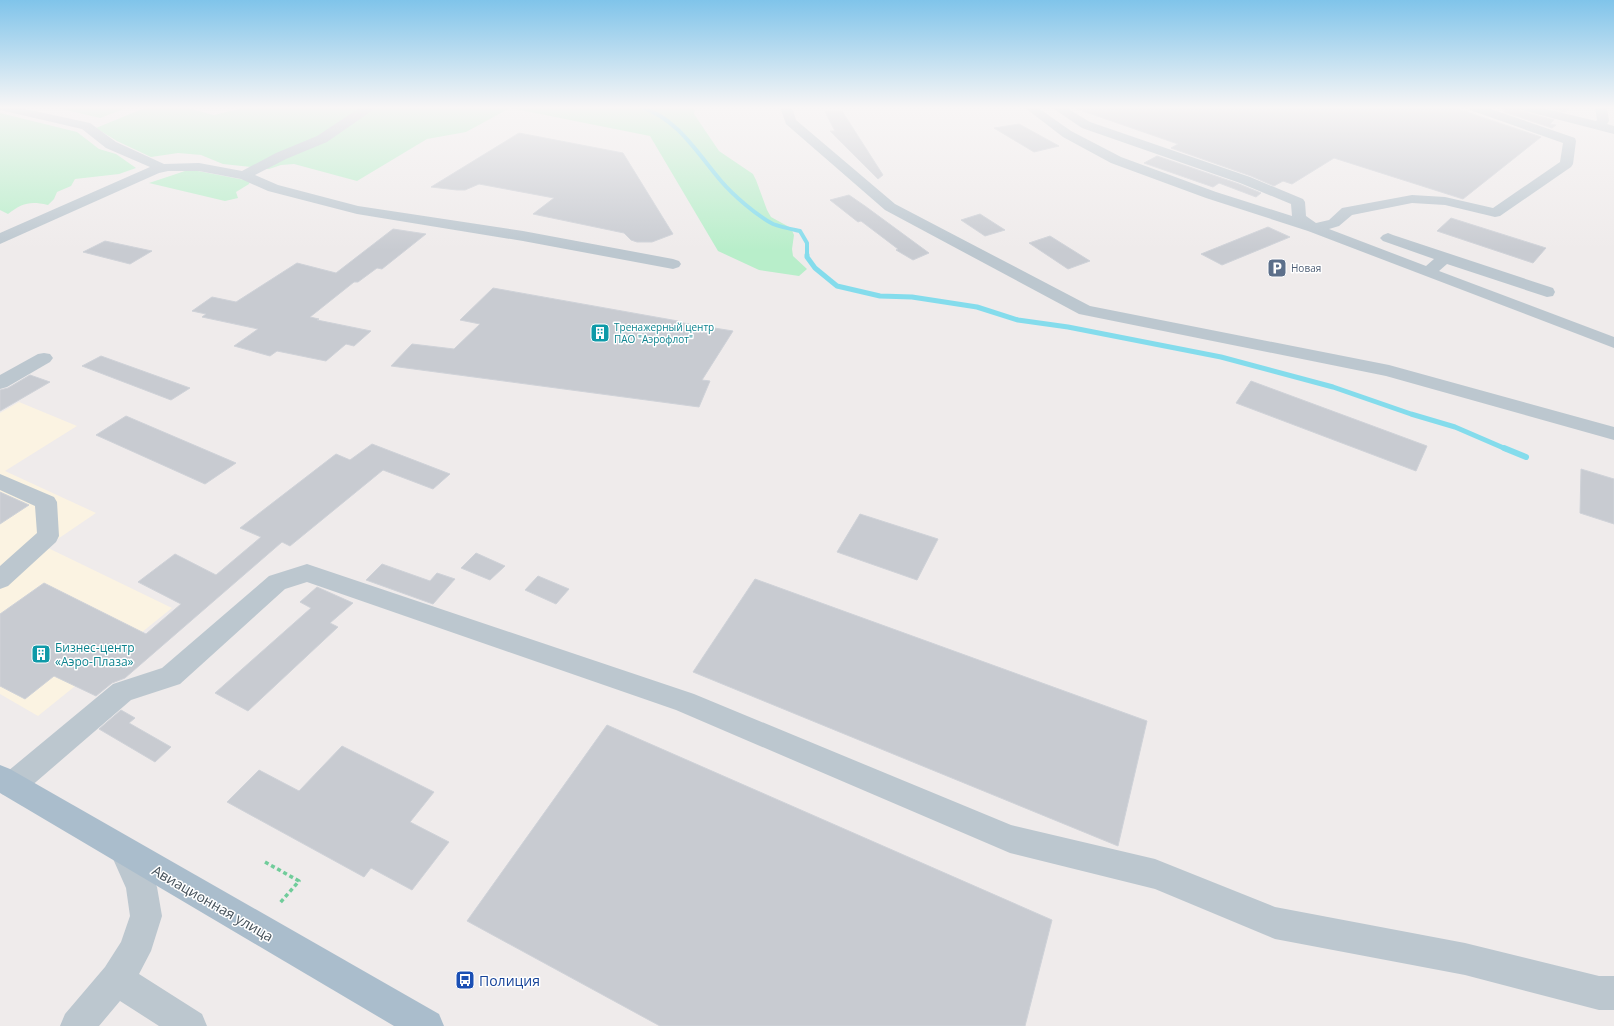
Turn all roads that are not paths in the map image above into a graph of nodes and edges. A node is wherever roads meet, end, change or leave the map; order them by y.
1 (132, 155) edge
2 (284, 155) edge
3 (829, 155) edge
4 (1106, 155) edge
5 (1174, 155) edge
6 (1568, 155) edge
7 (162, 168) junction
8 (244, 175) junction
9 (0, 223) edge
10 (1313, 228) junction
11 (20, 230) junction
12 (1388, 238) dead end
13 (0, 239) edge
14 (1445, 258) junction
15 (673, 264) dead end
16 (1428, 272) junction
17 (1547, 292) dead end
18 (1614, 343) edge
19 (44, 358) dead end
20 (0, 383) edge
21 (1614, 434) edge
22 (0, 481) edge
23 (0, 580) edge
24 (6, 782) edge
25 (125, 852) junction
26 (117, 978) junction
27 (1614, 993) edge
28 (77, 1026) edge
29 (190, 1026) edge
30 (427, 1026) edge

1 - 7 street
2 - 8 street
3 - 21 street
4 - 10 street
5 - 10 street
6 - 10 street
7 - 8 street
7 - 11 street
8 - 15 street
9 - 11 street
10 - 16 street
11 - 13 street
12 - 14 street
14 - 16 street
14 - 17 street
16 - 18 street
19 - 20 street
22 - 23 street
24 - 25 main road, Авиационная улица
24 - 27 street
25 - 26 street
25 - 30 main road, Авиационная улица
26 - 28 street
26 - 29 street

